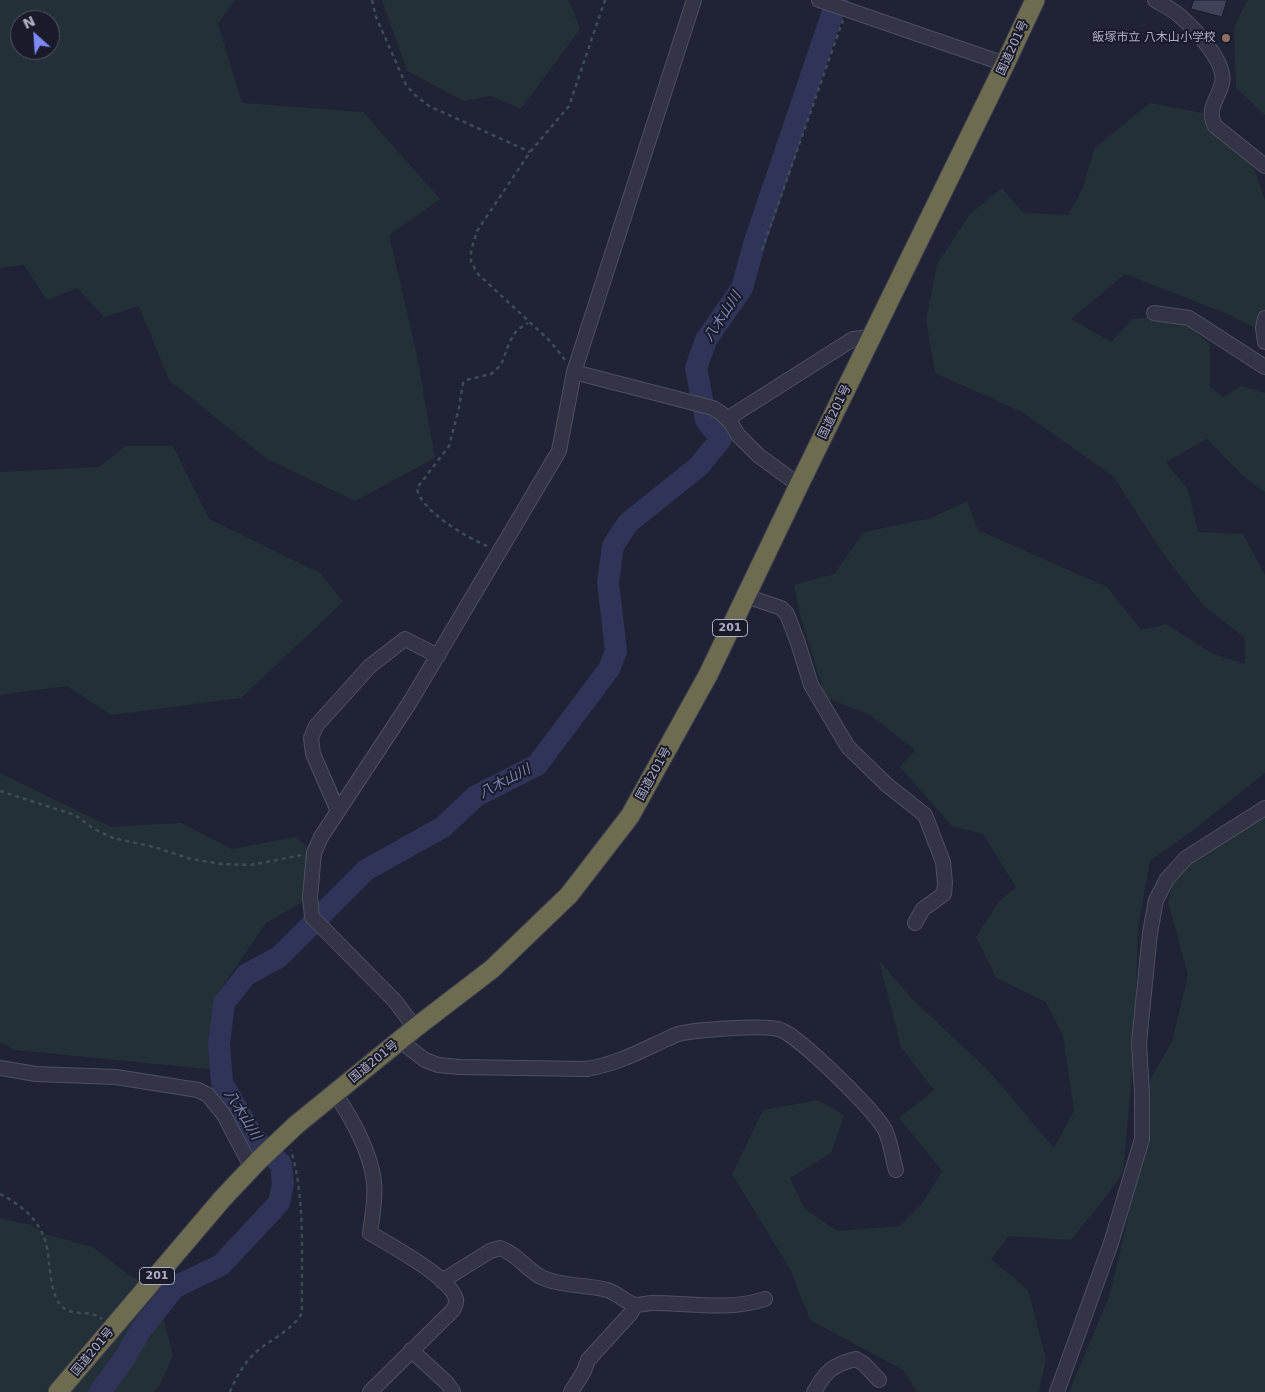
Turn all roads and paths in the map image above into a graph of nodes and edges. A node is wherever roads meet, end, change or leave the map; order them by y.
1 (372, 0) edge
2 (605, 0) edge
3 (694, 0) edge
4 (1035, 0) edge
5 (1155, 0) edge
6 (822, 1) edge
7 (844, 8) junction
8 (1006, 64) junction
9 (530, 152) junction
10 (1265, 166) edge
11 (762, 250) dead end
12 (1154, 313) dead end
13 (1265, 318) edge
14 (529, 323) junction
15 (872, 337) junction
16 (1265, 342) edge
17 (1265, 366) edge
18 (574, 372) junction
19 (727, 420) junction
20 (799, 485) junction
21 (500, 552) junction
22 (746, 596) junction
23 (438, 656) junction
24 (0, 791) edge
25 (1265, 808) edge
26 (338, 811) junction
27 (314, 853) junction
28 (915, 923) dead end
29 (416, 1028) junction
30 (400, 1041) junction
31 (0, 1068) edge
32 (335, 1094) junction
33 (281, 1140) junction
34 (255, 1165) junction
35 (896, 1170) dead end
36 (0, 1194) edge
37 (442, 1281) junction
38 (765, 1299) dead end
39 (635, 1305) junction
40 (114, 1327) junction
41 (411, 1350) junction
42 (879, 1380) dead end
43 (58, 1392) edge
44 (230, 1392) edge
45 (370, 1392) edge
46 (453, 1392) edge
47 (570, 1392) edge
48 (814, 1392) edge
49 (1057, 1392) edge

1 - 9 path
2 - 9 path
3 - 18 street
4 - 8 highway, 国道201号 / 201
5 - 10 street
6 - 7 street
7 - 8 street
7 - 11 path
8 - 15 highway, 国道201号 / 201
9 - 14 path
12 - 17 street
13 - 16 street
14 - 18 path
14 - 21 path
15 - 19 street
15 - 20 highway, 国道201号 / 201
18 - 19 street
18 - 21 street
19 - 20 street
20 - 22 highway, 国道201号 / 201
21 - 23 street
22 - 28 street
22 - 29 highway, 国道201号 / 201
23 - 26 street
23 - 26 street
24 - 27 path
25 - 49 street
26 - 27 street
27 - 29 street
29 - 30 highway, 国道201号 / 201
30 - 32 highway, 国道201号 / 201
30 - 35 street
31 - 34 street
32 - 33 highway, 国道201号 / 201
32 - 37 street
33 - 34 highway, 国道201号 / 201
33 - 44 path
34 - 40 highway, 国道201号 / 201
36 - 40 path
37 - 39 street
37 - 41 street
38 - 39 street
39 - 47 street
40 - 43 highway, 国道201号 / 201
41 - 45 street
41 - 46 street
42 - 48 street

